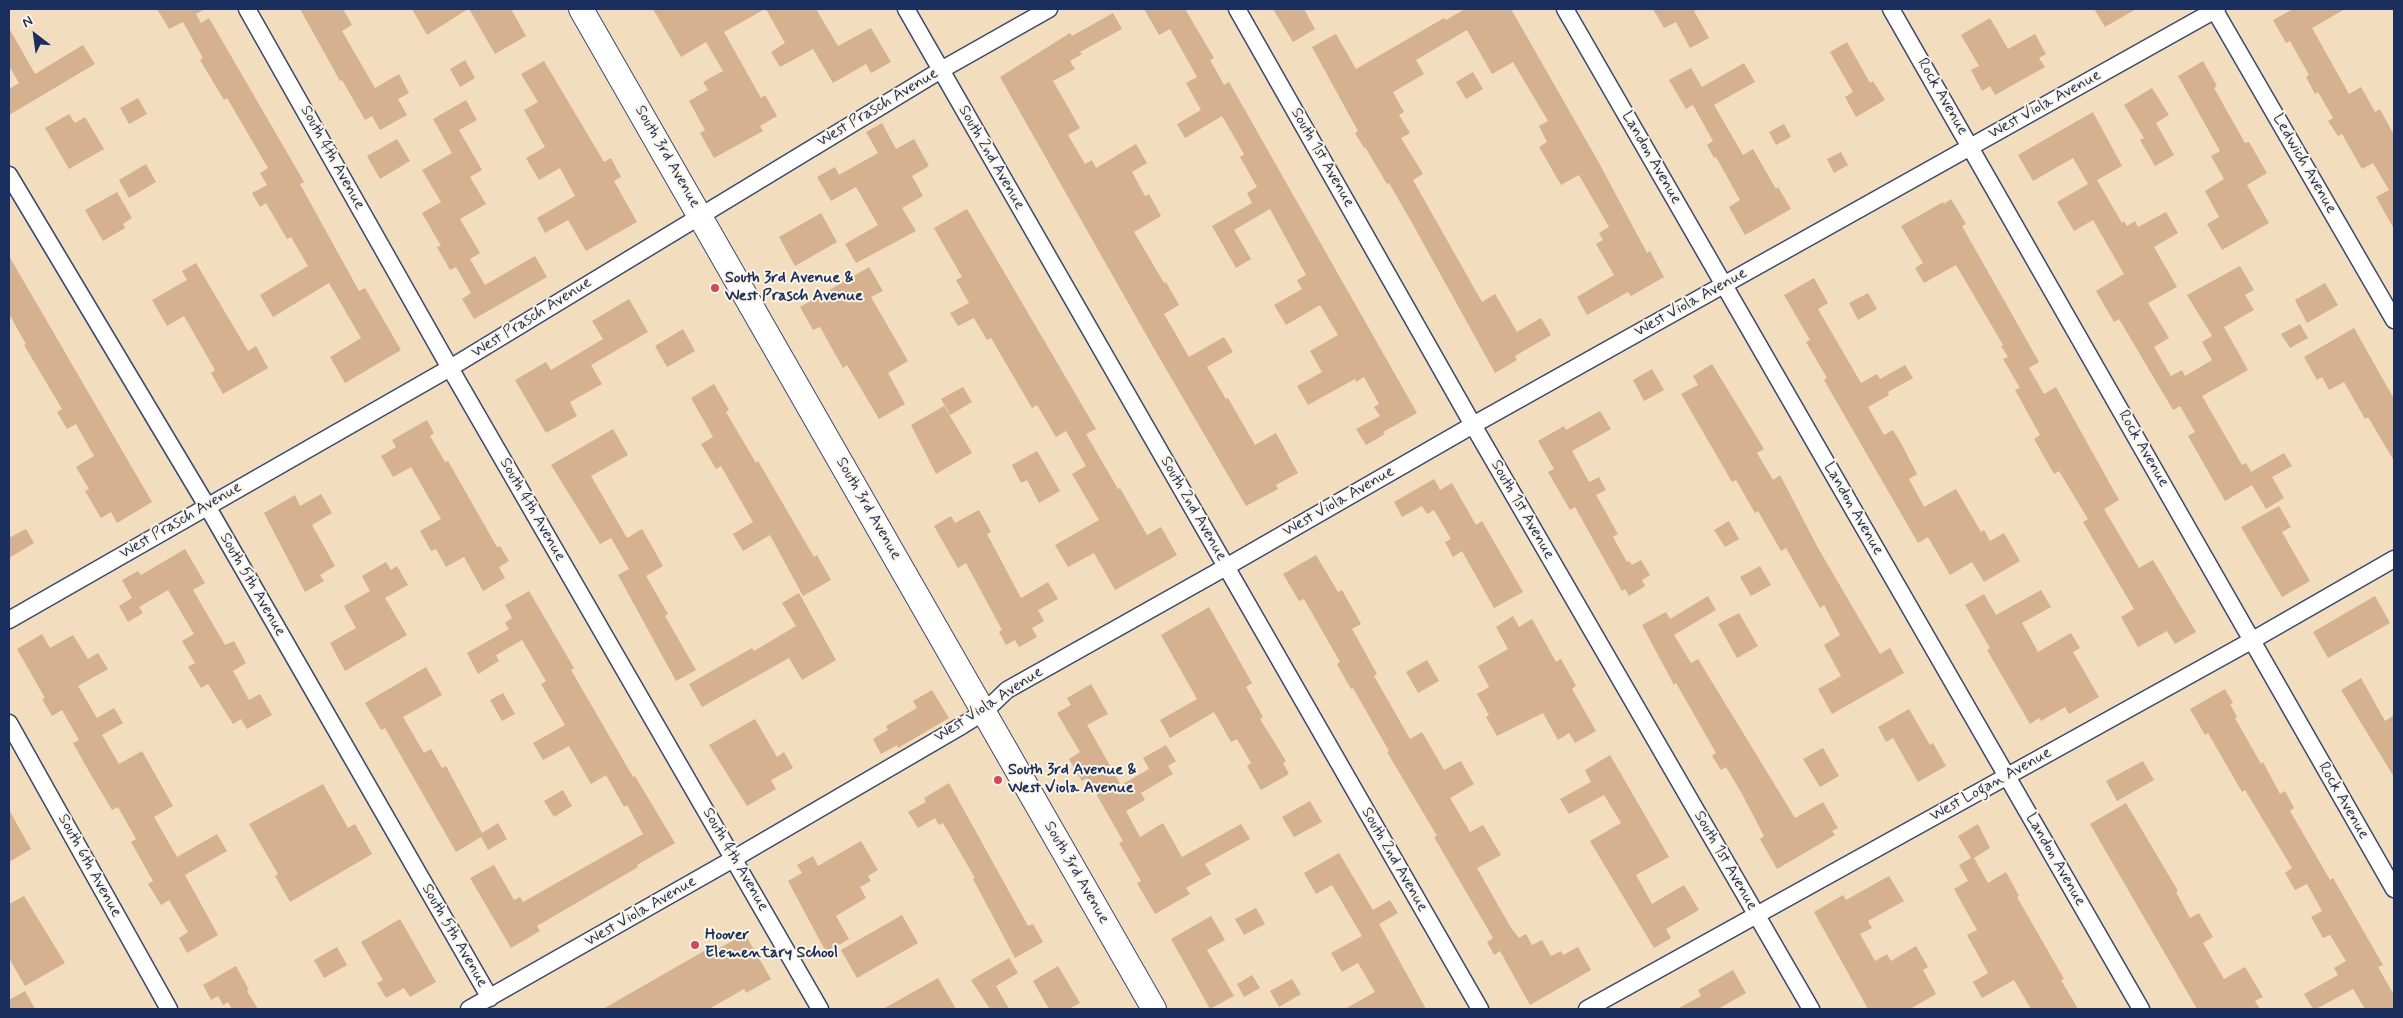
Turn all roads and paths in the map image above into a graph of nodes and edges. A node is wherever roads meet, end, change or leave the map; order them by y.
1 (247, 9) edge
2 (581, 9) edge
3 (906, 9) edge
4 (1049, 9) edge
5 (1237, 9) edge
6 (1565, 9) edge
7 (1891, 9) edge
8 (2215, 9) edge
9 (941, 70) junction
10 (1971, 146) junction
11 (9, 174) edge
12 (700, 215) junction
13 (1724, 285) junction
14 (2394, 320) edge
15 (450, 368) junction
16 (1473, 425) junction
17 (207, 506) junction
18 (2394, 559) edge
19 (1226, 567) junction
20 (9, 620) edge
21 (2252, 641) junction
22 (984, 712) junction
23 (9, 723) edge
24 (2007, 777) junction
25 (735, 858) junction
26 (2394, 889) edge
27 (1756, 915) junction
28 (490, 998) junction
29 (169, 1009) edge
30 (470, 1009) edge
31 (820, 1009) edge
32 (1154, 1009) edge
33 (1480, 1009) edge
34 (1587, 1009) edge
35 (1811, 1009) edge
36 (2141, 1009) edge

1 - 15 street, South 4th Avenue
2 - 12 street, South 3rd Avenue
3 - 9 street, South 2nd Avenue
4 - 9 street, West Prasch Avenue
5 - 16 street, South 1st Avenue
6 - 13 street, Landon Avenue
7 - 10 street, Rock Avenue
8 - 10 street, West Viola Avenue
8 - 14 street, Ledwich Avenue
9 - 12 street, West Prasch Avenue
9 - 19 street, South 2nd Avenue
10 - 13 street, West Viola Avenue
10 - 21 street, Rock Avenue
11 - 17 street, South 5th Avenue
12 - 15 street, West Prasch Avenue
12 - 22 street, South 3rd Avenue
13 - 16 street, West Viola Avenue
13 - 24 street, Landon Avenue
15 - 17 street, West Prasch Avenue
15 - 25 street, South 4th Avenue
16 - 19 street, West Viola Avenue
16 - 27 street, South 1st Avenue
17 - 20 street, West Prasch Avenue
17 - 28 street, South 5th Avenue
18 - 21 street, West Logan Avenue
19 - 22 street, West Viola Avenue
19 - 33 street, South 2nd Avenue
21 - 24 street, West Logan Avenue
21 - 26 street, Rock Avenue
22 - 25 street, West Viola Avenue
22 - 32 street, South 3rd Avenue
23 - 29 street, South 6th Avenue
24 - 27 street, West Logan Avenue
24 - 36 street, Landon Avenue
25 - 28 street, West Viola Avenue
25 - 31 street, South 4th Avenue
27 - 34 street, West Logan Avenue
27 - 35 street, South 1st Avenue
28 - 30 street, West Viola Avenue

